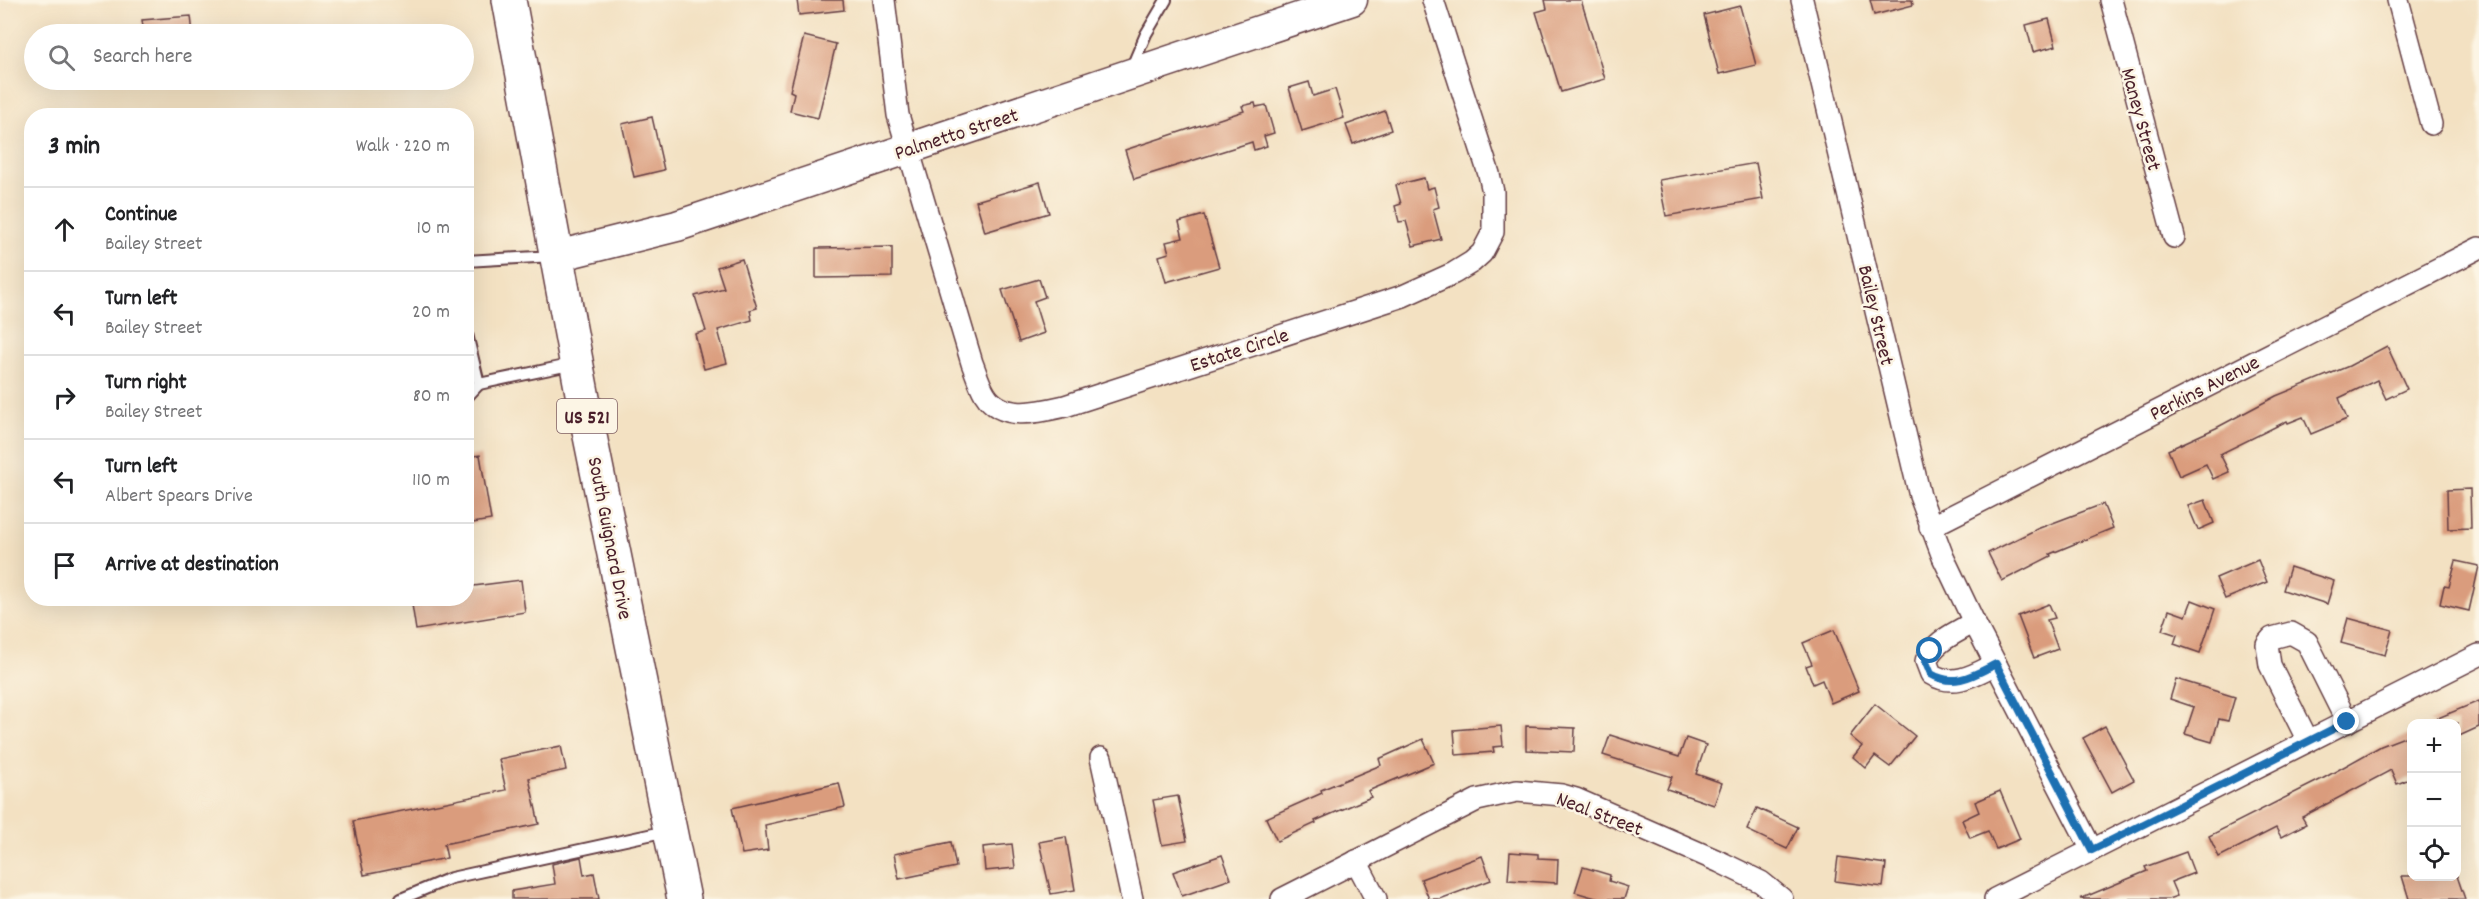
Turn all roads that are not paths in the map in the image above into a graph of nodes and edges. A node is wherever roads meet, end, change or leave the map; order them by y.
1 (508, 0) edge
2 (884, 0) edge
3 (1166, 0) edge
4 (1352, 0) edge
5 (1433, 0) edge
6 (1802, 0) edge
7 (2111, 0) edge
8 (2398, 0) edge
9 (1129, 75) junction
10 (2431, 124) dead end
11 (908, 149) junction
12 (2174, 237) dead end
13 (2479, 248) edge
14 (557, 256) junction
15 (474, 261) edge
16 (474, 363) edge
17 (577, 363) junction
18 (479, 384) junction
19 (474, 389) edge
20 (1930, 527) junction
21 (1974, 622) junction
22 (2479, 655) edge
23 (1996, 664) junction
24 (2347, 722) junction
25 (2308, 741) junction
26 (1101, 758) dead end
27 (671, 831) junction
28 (2092, 850) junction
29 (1356, 861) junction
30 (401, 899) edge
31 (684, 899) edge
32 (1132, 899) edge
33 (1282, 899) edge
34 (1376, 899) edge
35 (1782, 899) edge
36 (1995, 899) edge

1 - 14 highway, South Guignard Drive / US 521
2 - 11 street, Estate Circle
3 - 9 lane
4 - 9 street, Palmetto Street
5 - 11 street, Estate Circle
6 - 20 street, Bailey Street
7 - 12 street, Maney Street
8 - 10 street
9 - 11 street, Palmetto Street
11 - 14 street, Palmetto Street
13 - 20 street, Perkins Avenue
14 - 15 lane
14 - 17 highway, South Guignard Drive / US 521
16 - 18 lane
17 - 18 lane
17 - 27 highway, South Guignard Drive / US 521
18 - 19 lane
20 - 21 street, Bailey Street
21 - 23 street, Bailey Street
21 - 23 street
22 - 24 street
23 - 28 street, Bailey Street
24 - 25 street
24 - 25 street
25 - 28 street
26 - 32 street
27 - 30 lane
27 - 31 highway, South Guignard Drive / US 521
28 - 36 street
29 - 33 street, Neal Street
29 - 34 street
29 - 35 street, Neal Street

